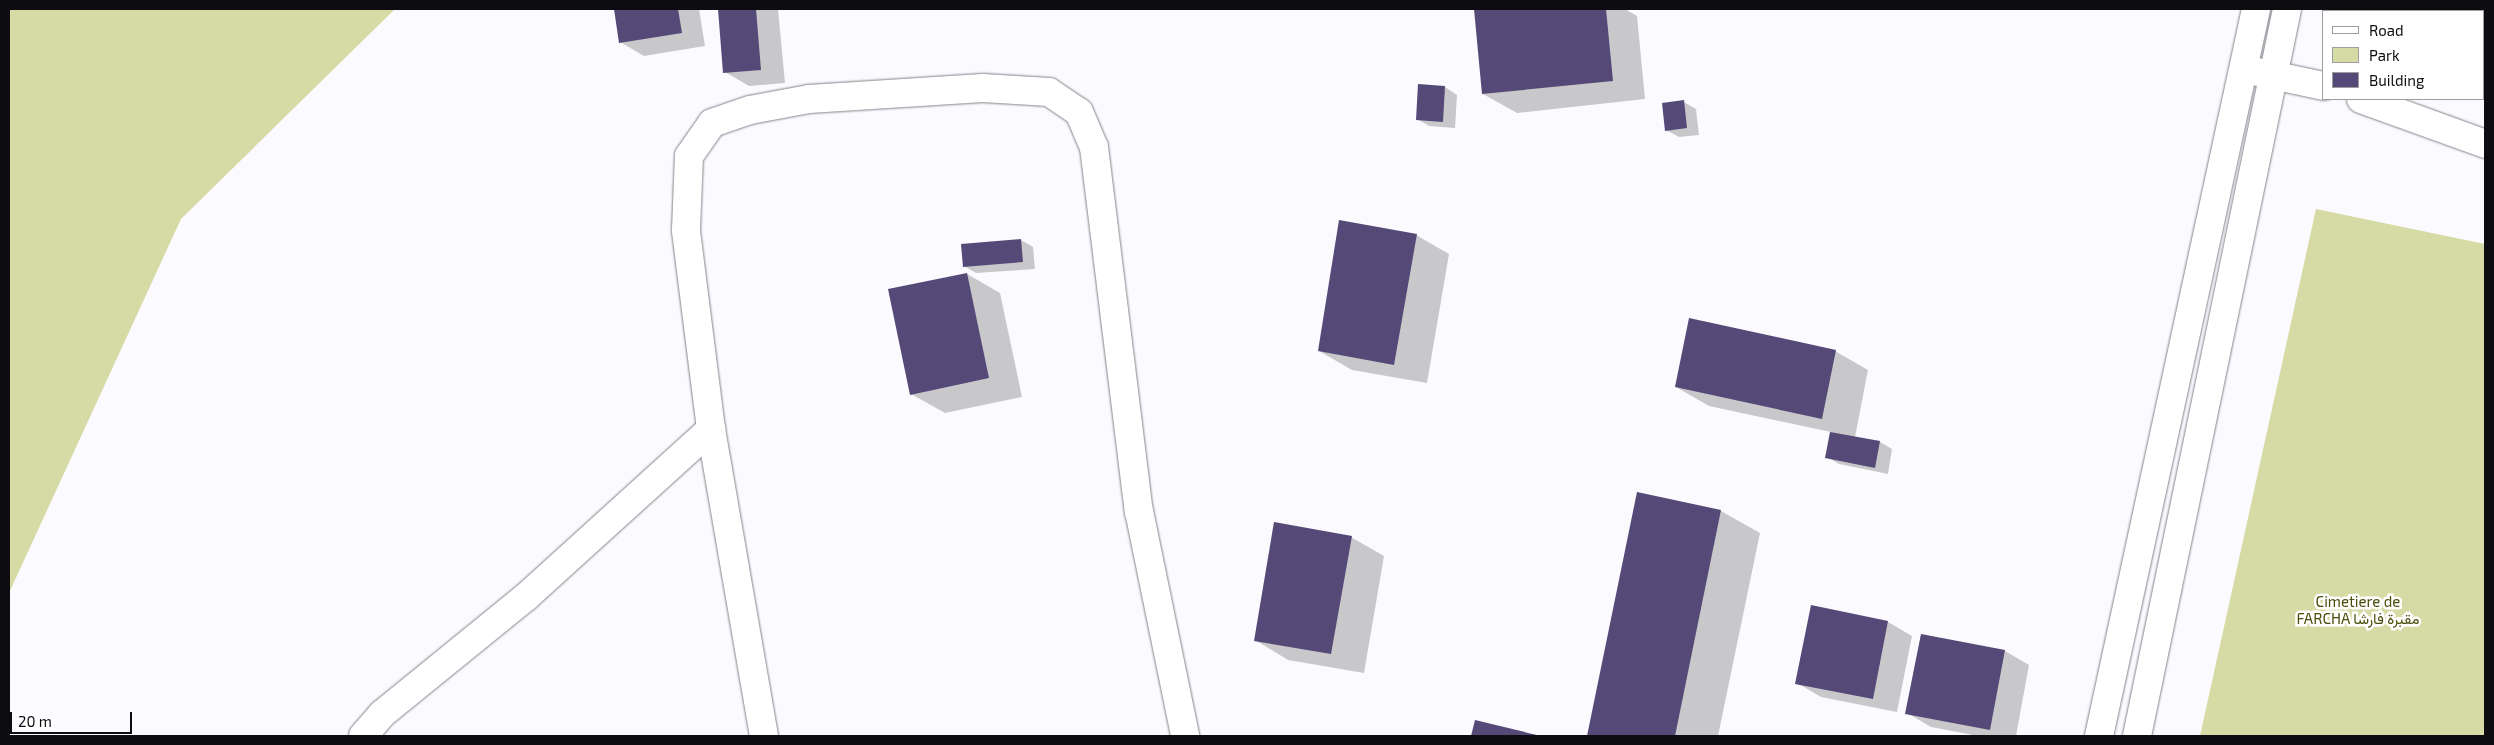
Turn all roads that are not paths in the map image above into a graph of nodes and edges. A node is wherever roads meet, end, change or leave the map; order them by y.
1 (2256, 9) edge
2 (2287, 9) edge
3 (2244, 69) junction
4 (2273, 76) junction
5 (2322, 86) edge
6 (2364, 100) edge
7 (2485, 144) edge
8 (712, 429) junction
9 (363, 736) edge
10 (764, 736) edge
11 (1185, 736) edge
12 (2099, 736) edge
13 (2137, 736) edge

1 - 3 main road
2 - 4 main road
3 - 4 main road
3 - 12 main road
4 - 5 main road
4 - 13 main road
6 - 7 main road
8 - 9 main road
8 - 10 main road
8 - 11 main road

